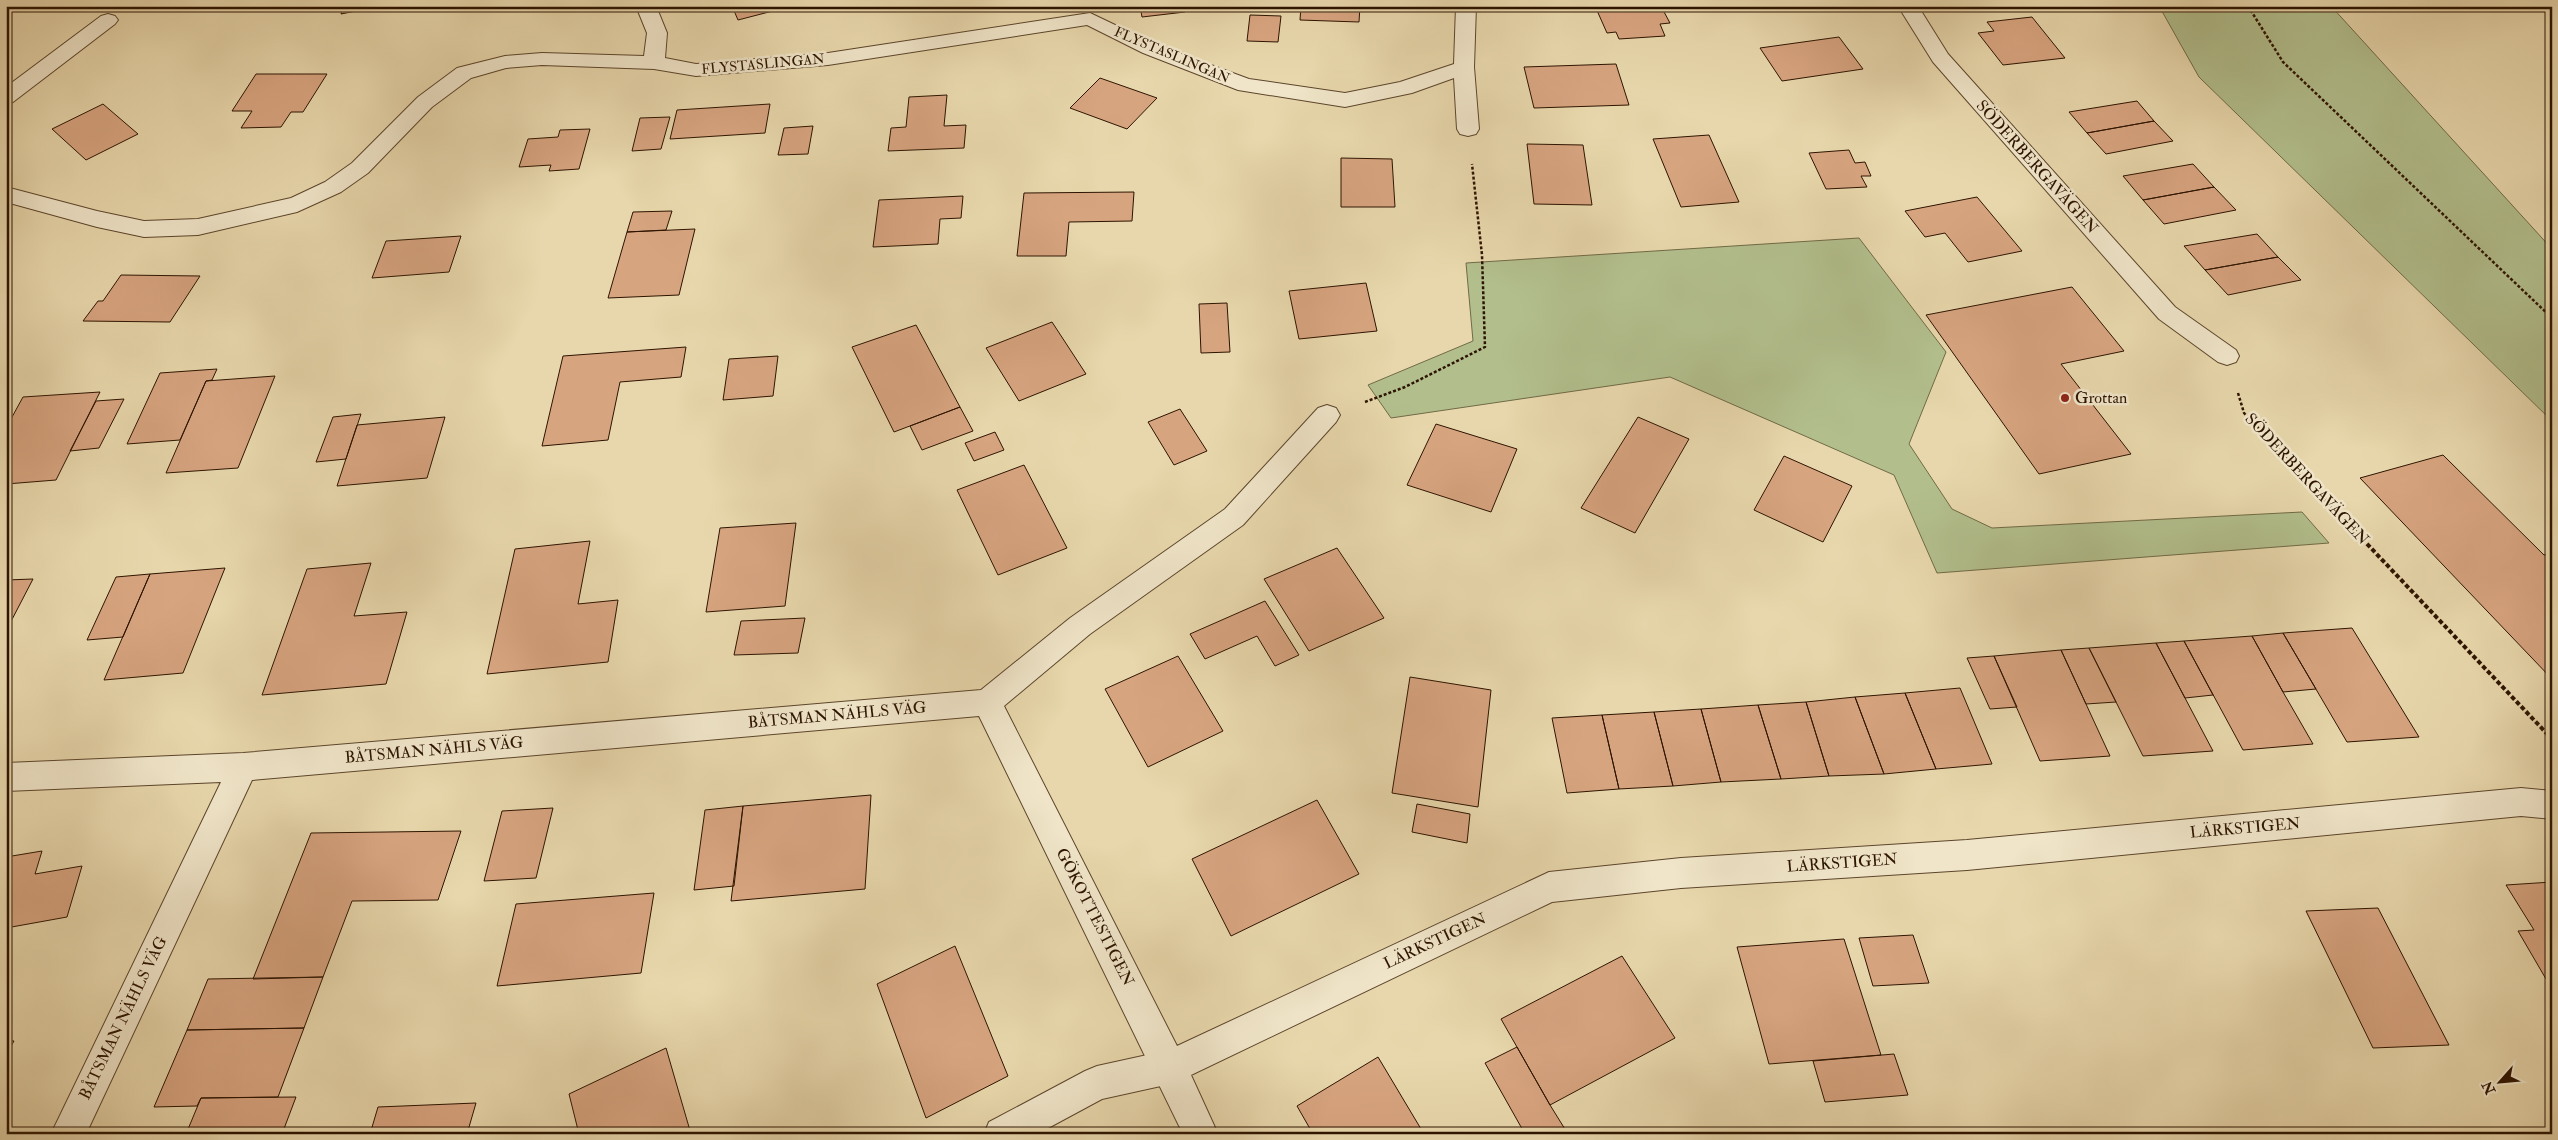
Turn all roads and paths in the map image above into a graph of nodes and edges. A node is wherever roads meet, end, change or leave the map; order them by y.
1 (646, 6) edge
2 (1466, 6) edge
3 (1908, 6) edge
4 (2248, 6) edge
5 (1088, 13) edge
6 (108, 20) dead end
7 (654, 63) junction
8 (1464, 67) junction
9 (6, 97) edge
10 (1468, 129) joint
11 (6, 194) edge
12 (2552, 318) edge
13 (2227, 356) joint
14 (1327, 415) joint
15 (987, 702) junction
16 (2552, 739) edge
17 (243, 767) junction
18 (6, 777) edge
19 (2552, 805) edge
20 (1170, 1066) junction
21 (68, 1134) edge
22 (1001, 1134) edge
23 (1201, 1134) edge

1 - 7 street
2 - 8 street
3 - 13 street, SÖDERBERGAVÄGEN
4 - 12 path
5 - 7 street, FLYSTASLINGAN
5 - 8 street, FLYSTASLINGAN
6 - 9 street
7 - 11 street, FLYSTASLINGAN
8 - 10 street
10 - 14 path
13 - 16 path, SÖDERBERGAVÄGEN
14 - 15 street
15 - 17 street, BÅTSMAN NÄHLS VÄG
15 - 20 street, GÖKOTTESTIGEN
17 - 18 street, BÅTSMAN NÄHLS VÄG
17 - 21 street, BÅTSMAN NÄHLS VÄG
19 - 20 street, LÄRKSTIGEN
20 - 22 street, LÄRKSTIGEN
20 - 23 street, GÖKOTTESTIGEN

